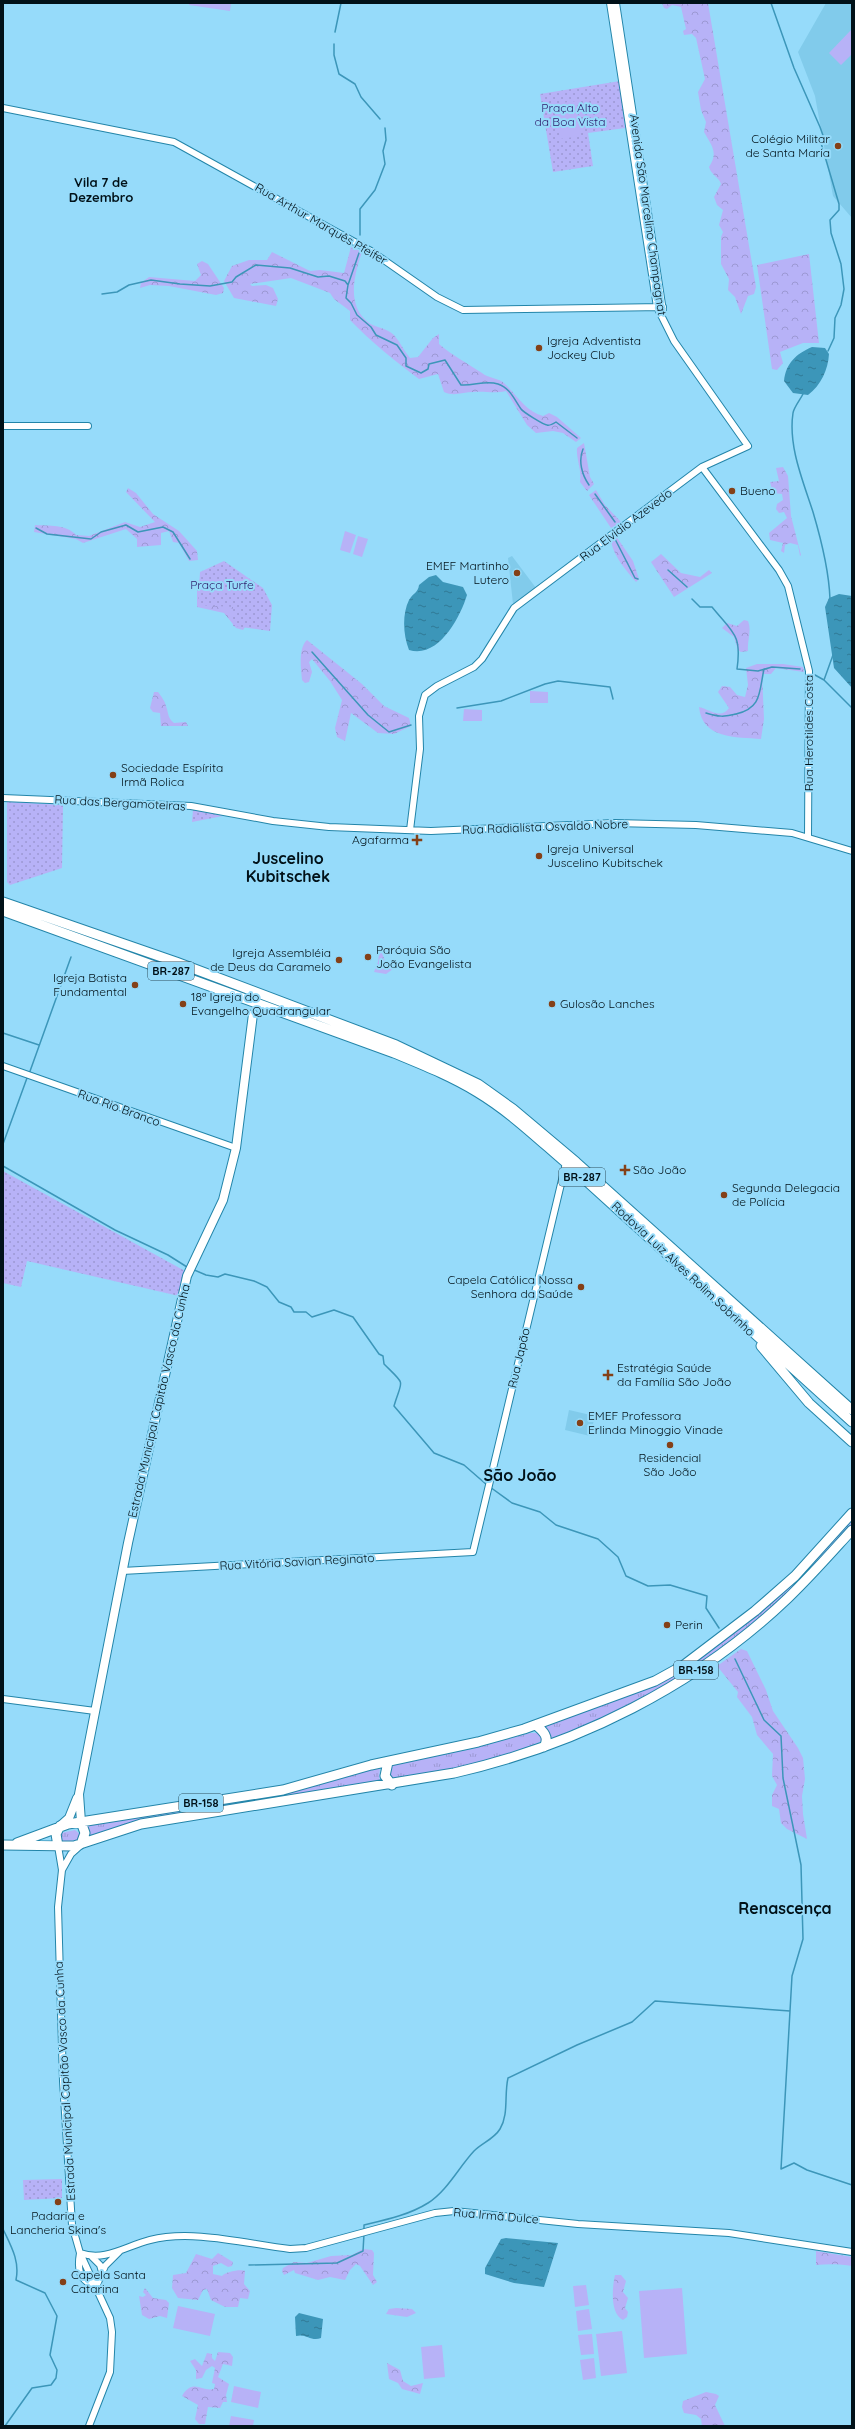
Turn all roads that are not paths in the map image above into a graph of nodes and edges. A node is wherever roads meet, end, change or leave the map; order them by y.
1 (610, 3) edge
2 (616, 3) edge
3 (3, 108) edge
4 (660, 307) junction
5 (3, 426) edge
6 (88, 426) dead end
7 (748, 446) joint
8 (702, 467) junction
9 (3, 798) edge
10 (237, 814) joint
11 (410, 830) junction
12 (808, 838) junction
13 (852, 850) edge
14 (3, 902) edge
15 (3, 911) edge
16 (253, 1014) dead end
17 (3, 1066) edge
18 (236, 1148) junction
19 (566, 1163) junction
20 (750, 1319) junction
21 (749, 1330) junction
22 (852, 1403) edge
23 (852, 1410) edge
24 (852, 1422) edge
25 (852, 1442) edge
26 (852, 1513) edge
27 (852, 1530) edge
28 (473, 1552) joint
29 (122, 1571) junction
30 (3, 1699) edge
31 (95, 1711) junction
32 (536, 1725) junction
33 (544, 1747) junction
34 (388, 1762) junction
35 (392, 1784) junction
36 (79, 1794) junction
37 (80, 1822) junction
38 (60, 1826) junction
39 (14, 1844) junction
40 (82, 1844) junction
41 (3, 1845) edge
42 (58, 1846) junction
43 (62, 1870) junction
44 (122, 2250) junction
45 (852, 2252) edge
46 (80, 2253) junction
47 (92, 2257) junction
48 (102, 2272) junction
49 (96, 2287) junction
50 (89, 2426) edge

1 - 4 street, Avenida São Marcelino Champagnat
2 - 4 street, Avenida São Marcelino Champagnat
3 - 4 street, Rua Arthur Marquês Pfeifer
4 - 7 street, Avenida São Marcelino Champagnat
5 - 6 street
7 - 8 street, Rua Elvidio Azevedo
8 - 11 street, Rua Elvidio Azevedo
8 - 12 street, Rua Herotildes Costa
9 - 10 street, Rua das Bergamoteiras
10 - 11 street, Rua Radialista Osvaldo Nobre
11 - 12 street, Rua Radialista Osvaldo Nobre
12 - 13 street, Rua Radialista Osvaldo Nobre
14 - 20 highway, Rodovia Luiz Alves Rolim Sobrinho / BR-287
15 - 19 highway, Rodovia Luiz Alves Rolim Sobrinho / BR-287
16 - 18 main road, Estrada Municipal Capitão Vasco da Cunha
17 - 18 street, Rua Rio Branco
18 - 29 main road, Estrada Municipal Capitão Vasco da Cunha
19 - 21 highway, Rodovia Luiz Alves Rolim Sobrinho / BR-287
19 - 28 street, Rua Japão
20 - 22 highway, BR-287
20 - 23 highway, Rodovia Luiz Alves Rolim Sobrinho / BR-287
21 - 24 highway, Rodovia Luiz Alves Rolim Sobrinho / BR-287
21 - 25 highway, BR-287
26 - 32 highway, BR-158
27 - 33 highway, BR-158
28 - 29 street, Rua Vitória Savian Reginato
29 - 31 main road, Estrada Municipal Capitão Vasco da Cunha
30 - 31 street
31 - 36 main road, Estrada Municipal Capitão Vasco da Cunha
32 - 33 highway
32 - 34 highway, BR-158
33 - 35 highway, BR-158
34 - 35 highway
34 - 37 highway, BR-158
35 - 40 highway, BR-158
36 - 37 main road, Estrada Municipal Capitão Vasco da Cunha
36 - 38 main road, Estrada Municipal Capitão Vasco da Cunha
37 - 38 highway, BR-158
37 - 40 highway
38 - 39 highway, BR-158
38 - 42 highway
39 - 41 highway, BR-158
39 - 42 highway, BR-158
40 - 42 highway, BR-158
40 - 43 street, Estrada Municipal Capitão Vasco da Cunha
42 - 43 street, Estrada Municipal Capitão Vasco da Cunha
43 - 46 street, Estrada Municipal Capitão Vasco da Cunha
44 - 45 street, Rua Irmã Dulce
44 - 47 street, Rua Irmã Dulce
44 - 48 street, Rua Irmã Dulce
46 - 47 street
46 - 49 street, Estrada Municipal Capitão Vasco da Cunha
46 - 49 street
47 - 48 street
48 - 49 street, Rua Irmã Dulce
49 - 50 street, Estrada Municipal Capitão Vasco da Cunha

